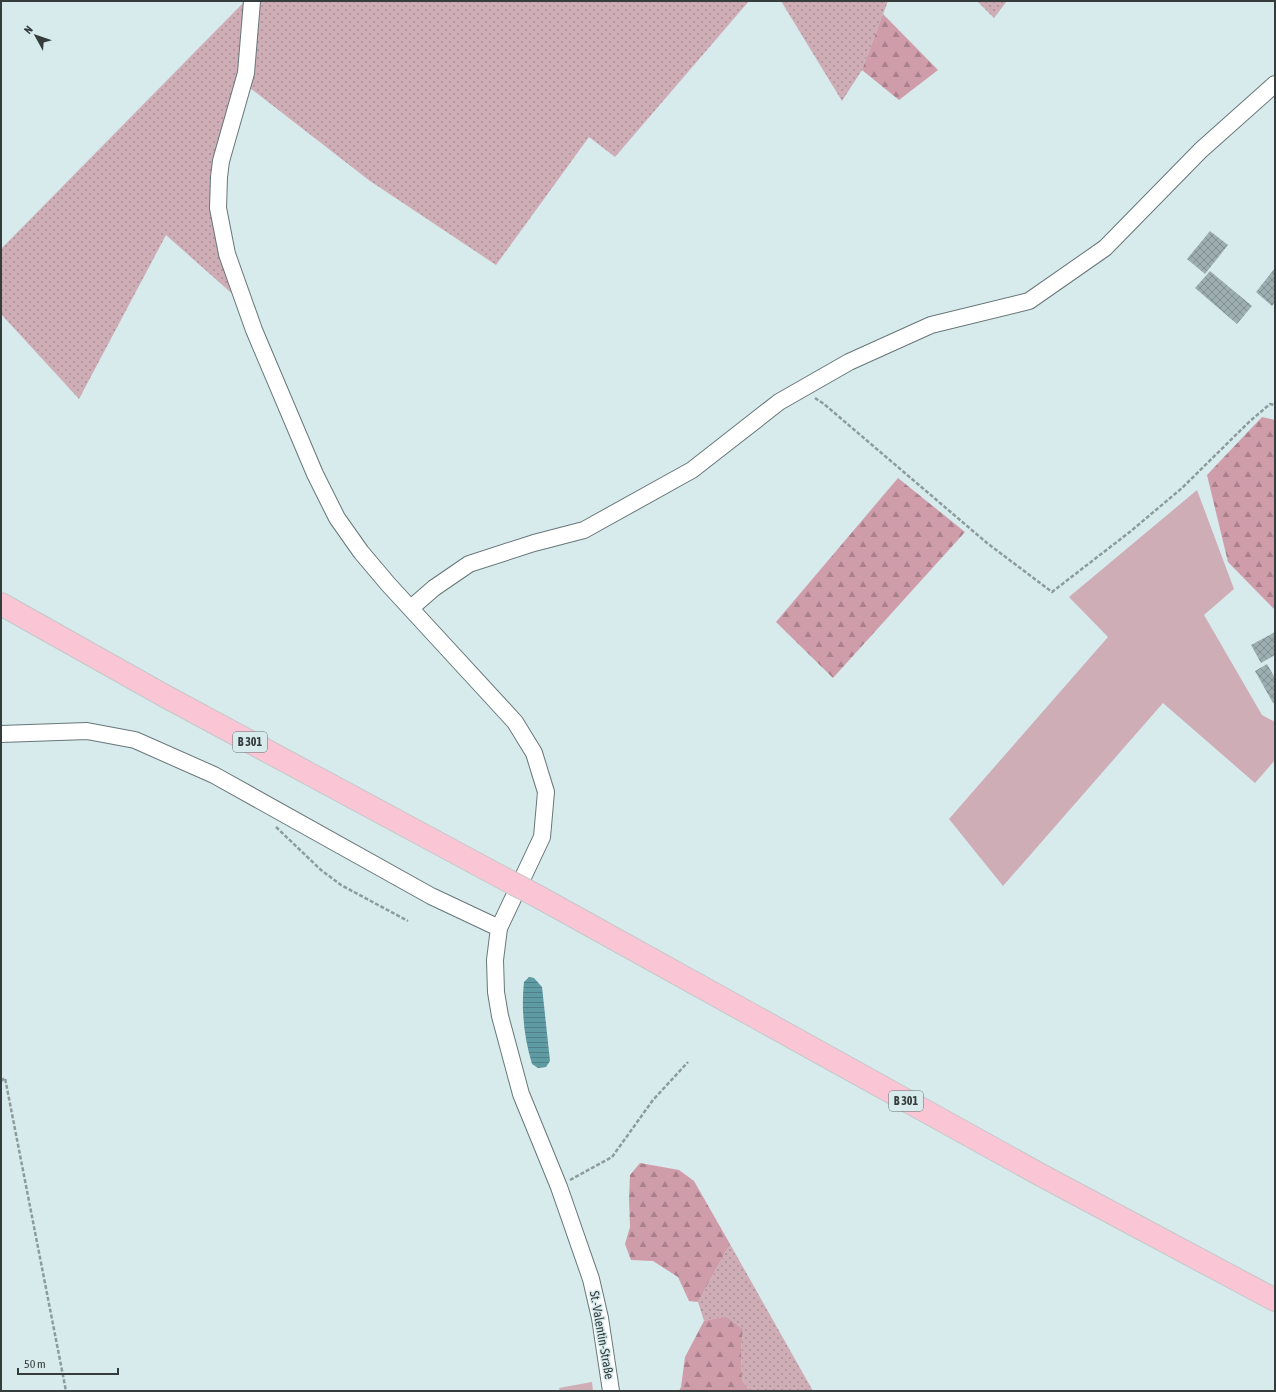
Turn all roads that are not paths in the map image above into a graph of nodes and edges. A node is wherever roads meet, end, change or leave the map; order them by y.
1 (252, 1) edge
2 (1275, 84) edge
3 (1, 604) edge
4 (411, 608) junction
5 (1, 734) edge
6 (499, 928) junction
7 (1275, 1300) edge
8 (611, 1391) edge

1 - 4 street, St.-Valentin-Straße
2 - 4 street
3 - 7 main road, B 301, bridge
4 - 6 street, St.-Valentin-Straße
5 - 6 street
6 - 8 street, St.-Valentin-Straße

